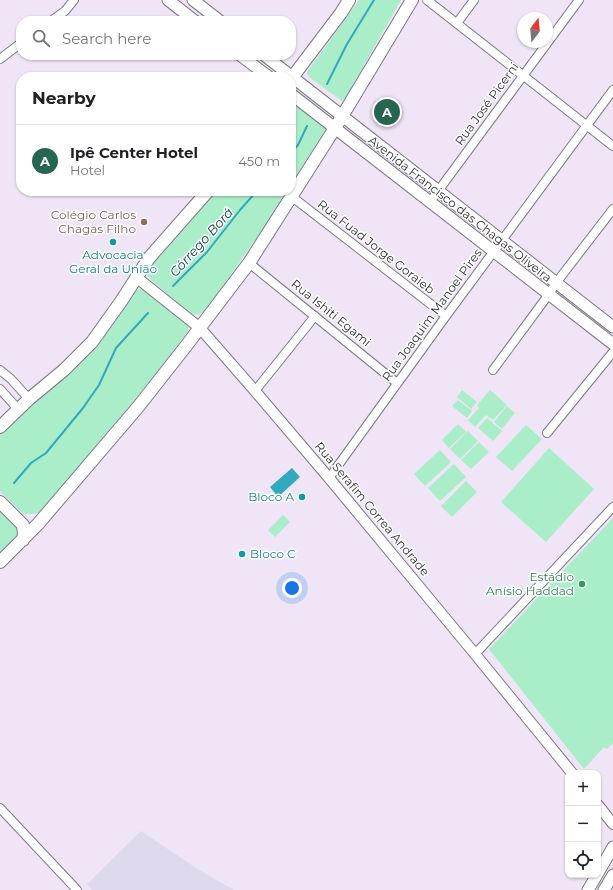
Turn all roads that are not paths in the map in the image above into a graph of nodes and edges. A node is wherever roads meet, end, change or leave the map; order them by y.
1 (74, 0) edge
2 (168, 0) edge
3 (193, 0) edge
4 (349, 0) edge
5 (412, 0) edge
6 (427, 0) edge
7 (474, 0) edge
8 (578, 0) edge
9 (58, 16) edge
10 (189, 16) edge
11 (214, 16) edge
12 (457, 23) junction
13 (16, 47) edge
14 (0, 58) edge
15 (247, 60) edge
16 (271, 60) edge
17 (274, 62) junction
18 (263, 72) edge
19 (269, 72) edge
20 (285, 72) edge
21 (296, 73) edge
22 (523, 75) junction
23 (296, 81) edge
24 (613, 90) edge
25 (296, 98) edge
26 (342, 116) junction
27 (587, 125) junction
28 (335, 128) junction
29 (613, 146) edge
30 (296, 188) edge
31 (438, 191) junction
32 (204, 196) edge
33 (291, 196) joint
34 (430, 202) junction
35 (613, 208) edge
36 (502, 240) junction
37 (494, 252) junction
38 (249, 262) junction
39 (136, 277) junction
40 (556, 283) junction
41 (549, 294) junction
42 (315, 316) junction
43 (446, 316) junction
44 (613, 327) edge
45 (200, 328) junction
46 (613, 344) edge
47 (613, 352) edge
48 (0, 370) edge
49 (493, 370) dead end
50 (397, 383) junction
51 (0, 389) edge
52 (254, 391) junction
53 (29, 399) junction
54 (18, 409) junction
55 (0, 427) edge
56 (547, 433) dead end
57 (329, 478) junction
58 (0, 502) edge
59 (613, 507) edge
60 (38, 524) junction
61 (23, 525) junction
62 (23, 540) junction
63 (0, 562) edge
64 (475, 654) junction
65 (570, 770) edge
66 (599, 806) edge
67 (0, 808) edge
68 (612, 822) edge
69 (613, 847) edge
70 (601, 869) edge
71 (613, 874) edge
72 (596, 878) edge
73 (77, 890) edge
74 (588, 890) edge
75 (604, 890) edge

1 - 9 street
2 - 10 main road
3 - 11 main road
4 - 21 main road
5 - 26 main road
6 - 12 street
7 - 12 street
8 - 22 street, Rua José Picerni
12 - 22 street
13 - 14 street
15 - 18 main road
16 - 17 main road, Avenida Francisco das Chagas Oliveira
17 - 19 main road
17 - 20 main road, Avenida Francisco das Chagas Oliveira
22 - 27 street
22 - 31 street, Rua José Picerni
23 - 26 main road, Avenida Francisco das Chagas Oliveira
24 - 27 street, Rua Joaquim Manoel Pires
25 - 28 main road, Avenida Francisco das Chagas Oliveira
26 - 28 main road
26 - 31 main road, Avenida Francisco das Chagas Oliveira
27 - 29 street
27 - 36 street, Rua Joaquim Manoel Pires
28 - 30 main road
28 - 34 main road, Avenida Francisco das Chagas Oliveira
31 - 34 street, Rua José Picerni
31 - 36 main road, Avenida Francisco das Chagas Oliveira
32 - 39 main road
33 - 38 main road
33 - 43 street, Rua Fuad Jorge Goraieb
34 - 37 main road, Avenida Francisco das Chagas Oliveira
35 - 40 street
36 - 37 street, Rua Joaquim Manoel Pires
36 - 40 main road, Avenida Francisco das Chagas Oliveira
37 - 41 main road, Avenida Francisco das Chagas Oliveira
37 - 43 street, Rua Joaquim Manoel Pires
38 - 42 street, Rua Ishiti Egami
38 - 45 main road
39 - 45 street, Rua Serafim Correa Andrade
39 - 53 main road
40 - 41 street
40 - 44 main road, Avenida Francisco das Chagas Oliveira
41 - 46 main road, Avenida Francisco das Chagas Oliveira
41 - 49 street
42 - 50 street, Rua Ishiti Egami
42 - 52 street
43 - 50 street, Rua Joaquim Manoel Pires
45 - 52 street, Rua Serafim Correa Andrade
45 - 60 main road
47 - 56 street
48 - 53 street
50 - 57 street, Rua Joaquim Manoel Pires
51 - 54 street
52 - 57 street, Rua Serafim Correa Andrade
53 - 54 main road
54 - 55 main road
57 - 64 street, Rua Serafim Correa Andrade
58 - 61 main road
59 - 64 street
60 - 61 main road
60 - 62 main road
61 - 62 main road
62 - 63 main road
64 - 65 street, Rua Serafim Correa Andrade
66 - 68 street
67 - 73 street
69 - 70 main road
71 - 75 main road
72 - 74 main road

